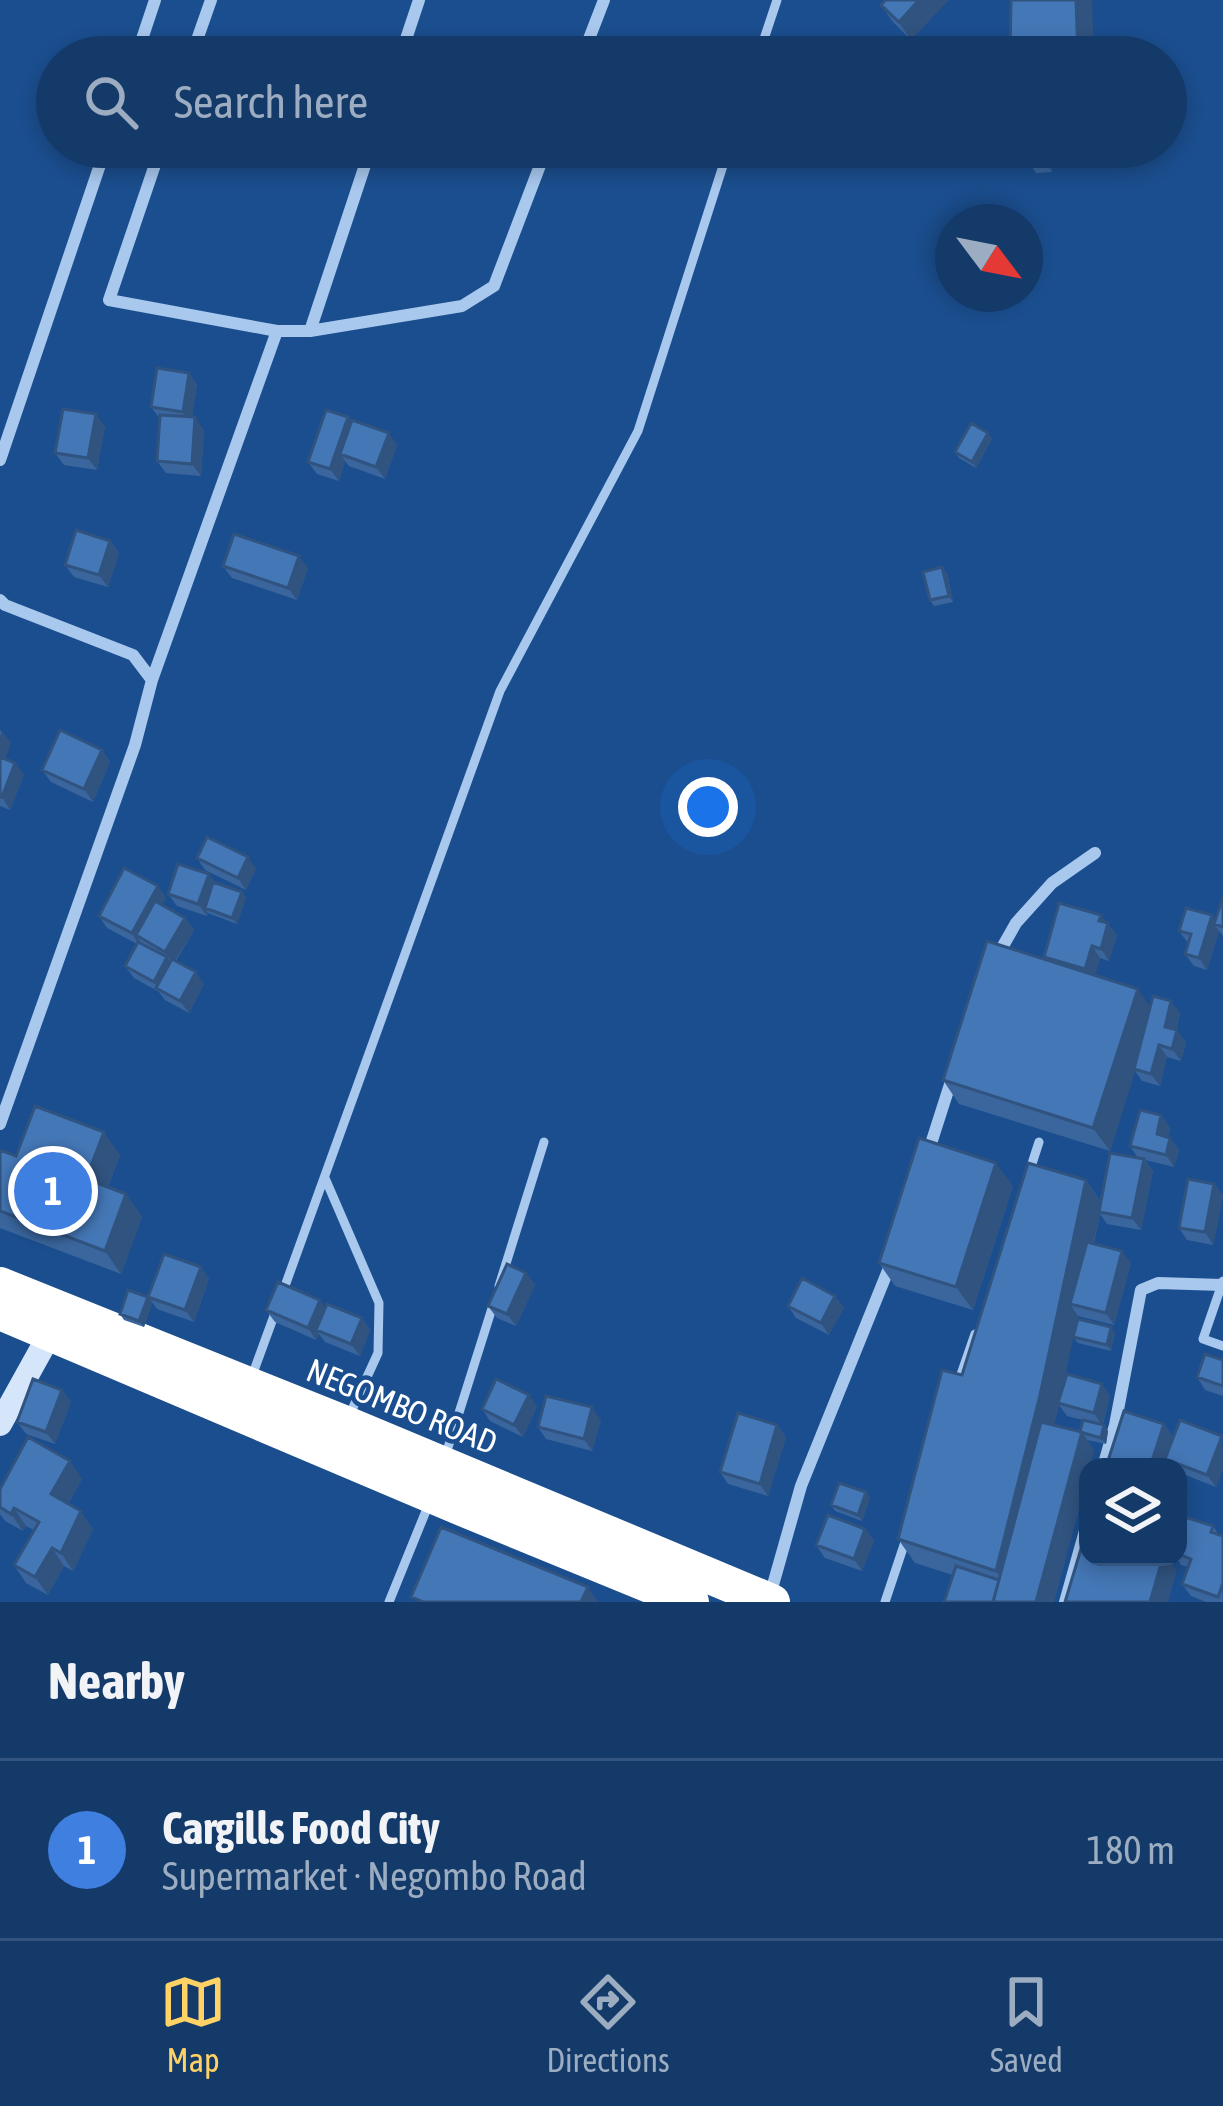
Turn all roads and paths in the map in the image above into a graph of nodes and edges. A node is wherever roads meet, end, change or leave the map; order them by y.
1 (155, 0) edge
2 (211, 0) edge
3 (419, 0) edge
4 (604, 0) edge
5 (777, 0) edge
6 (143, 36) edge
7 (198, 36) edge
8 (407, 36) edge
9 (590, 36) edge
10 (765, 36) edge
11 (99, 168) edge
12 (154, 168) edge
13 (363, 168) edge
14 (539, 168) edge
15 (722, 168) edge
16 (277, 331) junction
17 (310, 331) junction
18 (0, 460) edge
19 (0, 600) edge
20 (152, 680) junction
21 (1095, 853) dead end
22 (986, 976) edge
23 (957, 1064) edge
24 (0, 1124) edge
25 (544, 1142) dead end
26 (1039, 1142) dead end
27 (921, 1172) edge
28 (325, 1178) junction
29 (1024, 1186) edge
30 (892, 1259) edge
31 (1222, 1283) edge
32 (0, 1285) edge
33 (0, 1312) edge
34 (980, 1317) edge
35 (57, 1321) junction
36 (1223, 1346) edge
37 (249, 1385) junction
38 (951, 1405) edge
39 (0, 1424) edge
40 (346, 1424) junction
41 (1106, 1458) edge
42 (446, 1498) junction
43 (907, 1536) edge
44 (1079, 1552) edge
45 (770, 1601) edge
46 (389, 1602) edge
47 (691, 1602) edge
48 (885, 1602) edge
49 (1065, 1602) edge

1 - 6 street
2 - 7 street
3 - 8 street
4 - 9 street
5 - 10 lane
11 - 18 street
12 - 16 street
13 - 17 street
14 - 17 street
15 - 28 lane
16 - 17 street
16 - 20 street
19 - 20 street
20 - 24 street
21 - 22 street
23 - 27 street
25 - 42 lane
26 - 29 lane
28 - 37 lane
28 - 40 lane
30 - 45 street
31 - 36 lane
31 - 41 street
32 - 35 highway, NEGOMBO ROAD
33 - 35 highway, NEGOMBO ROAD
34 - 38 lane
35 - 37 highway, NEGOMBO ROAD
35 - 39 street
35 - 42 highway, NEGOMBO ROAD
37 - 40 highway, NEGOMBO ROAD
40 - 42 highway, NEGOMBO ROAD
42 - 45 highway, NEGOMBO ROAD
42 - 46 lane
42 - 47 highway, NEGOMBO ROAD
43 - 48 lane
44 - 49 street

